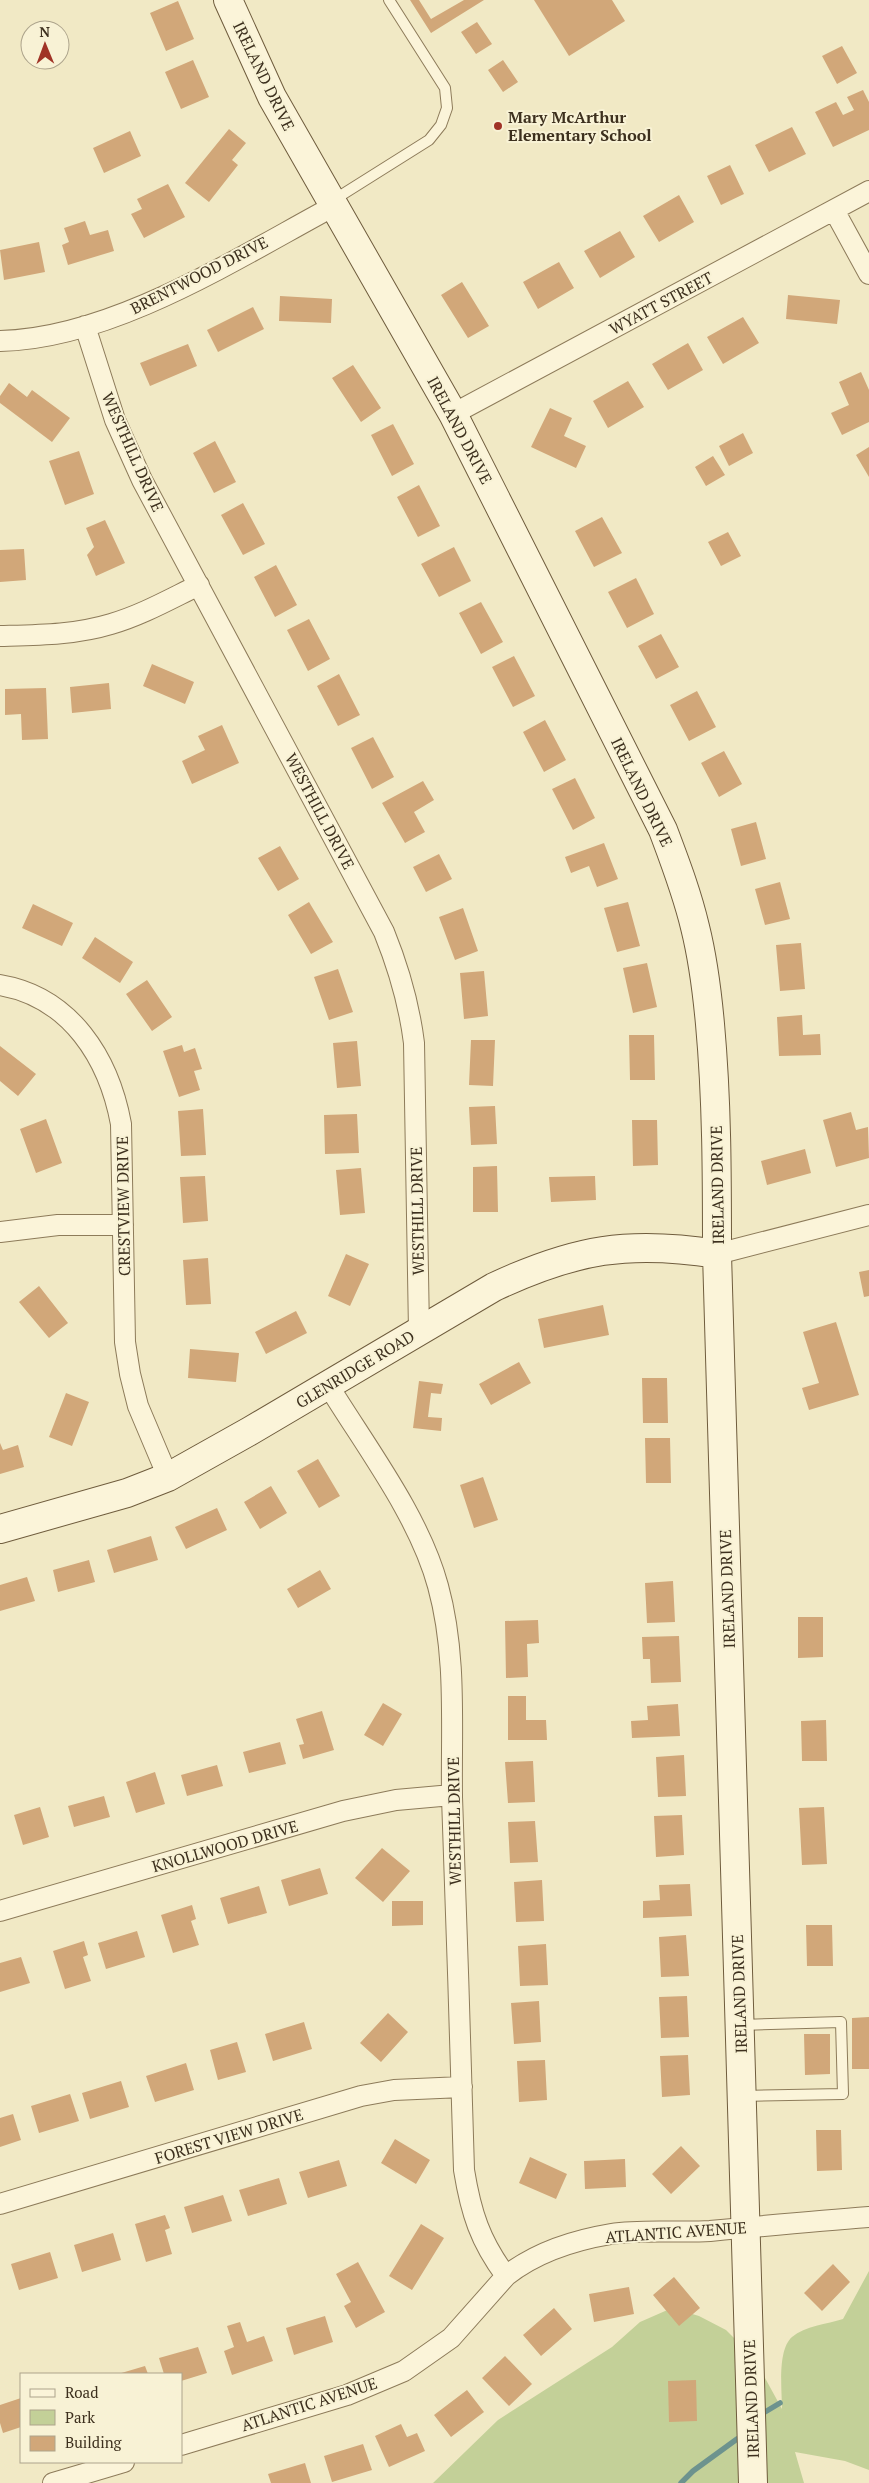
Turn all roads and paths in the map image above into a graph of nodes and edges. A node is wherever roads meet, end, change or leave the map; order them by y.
1 (389, 0) edge
2 (233, 2) edge
3 (869, 191) edge
4 (333, 204) junction
5 (834, 210) junction
6 (869, 274) edge
7 (85, 326) junction
8 (0, 341) edge
9 (453, 414) junction
10 (199, 585) junction
11 (0, 636) edge
12 (0, 985) edge
13 (869, 1215) edge
14 (123, 1225) junction
15 (0, 1232) edge
16 (717, 1254) junction
17 (419, 1331) junction
18 (328, 1385) junction
19 (168, 1477) junction
20 (0, 1529) edge
21 (452, 1795) junction
22 (0, 1911) edge
23 (740, 2025) junction
24 (462, 2088) junction
25 (742, 2096) junction
26 (0, 2204) edge
27 (869, 2217) edge
28 (745, 2227) junction
29 (506, 2276) junction
30 (182, 2445) edge
31 (121, 2463) edge
32 (53, 2483) edge
33 (753, 2483) edge

1 - 4 lane
2 - 4 main road, IRELAND DRIVE
3 - 5 street, WYATT STREET
4 - 7 street, BRENTWOOD DRIVE
4 - 9 main road, IRELAND DRIVE
5 - 6 street
5 - 9 street, WYATT STREET
7 - 8 street, BRENTWOOD DRIVE
7 - 10 street, WESTHILL DRIVE
9 - 16 main road, IRELAND DRIVE
10 - 11 street
10 - 17 street, WESTHILL DRIVE
12 - 14 street, CRESTVIEW DRIVE
13 - 16 street
14 - 15 street
14 - 19 street, CRESTVIEW DRIVE
16 - 17 main road, GLENRIDGE ROAD
16 - 23 main road, IRELAND DRIVE
17 - 18 main road, GLENRIDGE ROAD
18 - 19 main road, GLENRIDGE ROAD
18 - 21 street, WESTHILL DRIVE
19 - 20 main road, GLENRIDGE ROAD
21 - 22 street, KNOLLWOOD DRIVE
21 - 24 street, WESTHILL DRIVE
23 - 25 main road, IRELAND DRIVE
23 - 25 lane
24 - 26 street, FOREST VIEW DRIVE
24 - 29 street, WESTHILL DRIVE
25 - 28 main road, IRELAND DRIVE
27 - 28 street, ATLANTIC AVENUE
28 - 29 street, ATLANTIC AVENUE
28 - 33 main road, IRELAND DRIVE
29 - 30 street, ATLANTIC AVENUE
31 - 32 street

